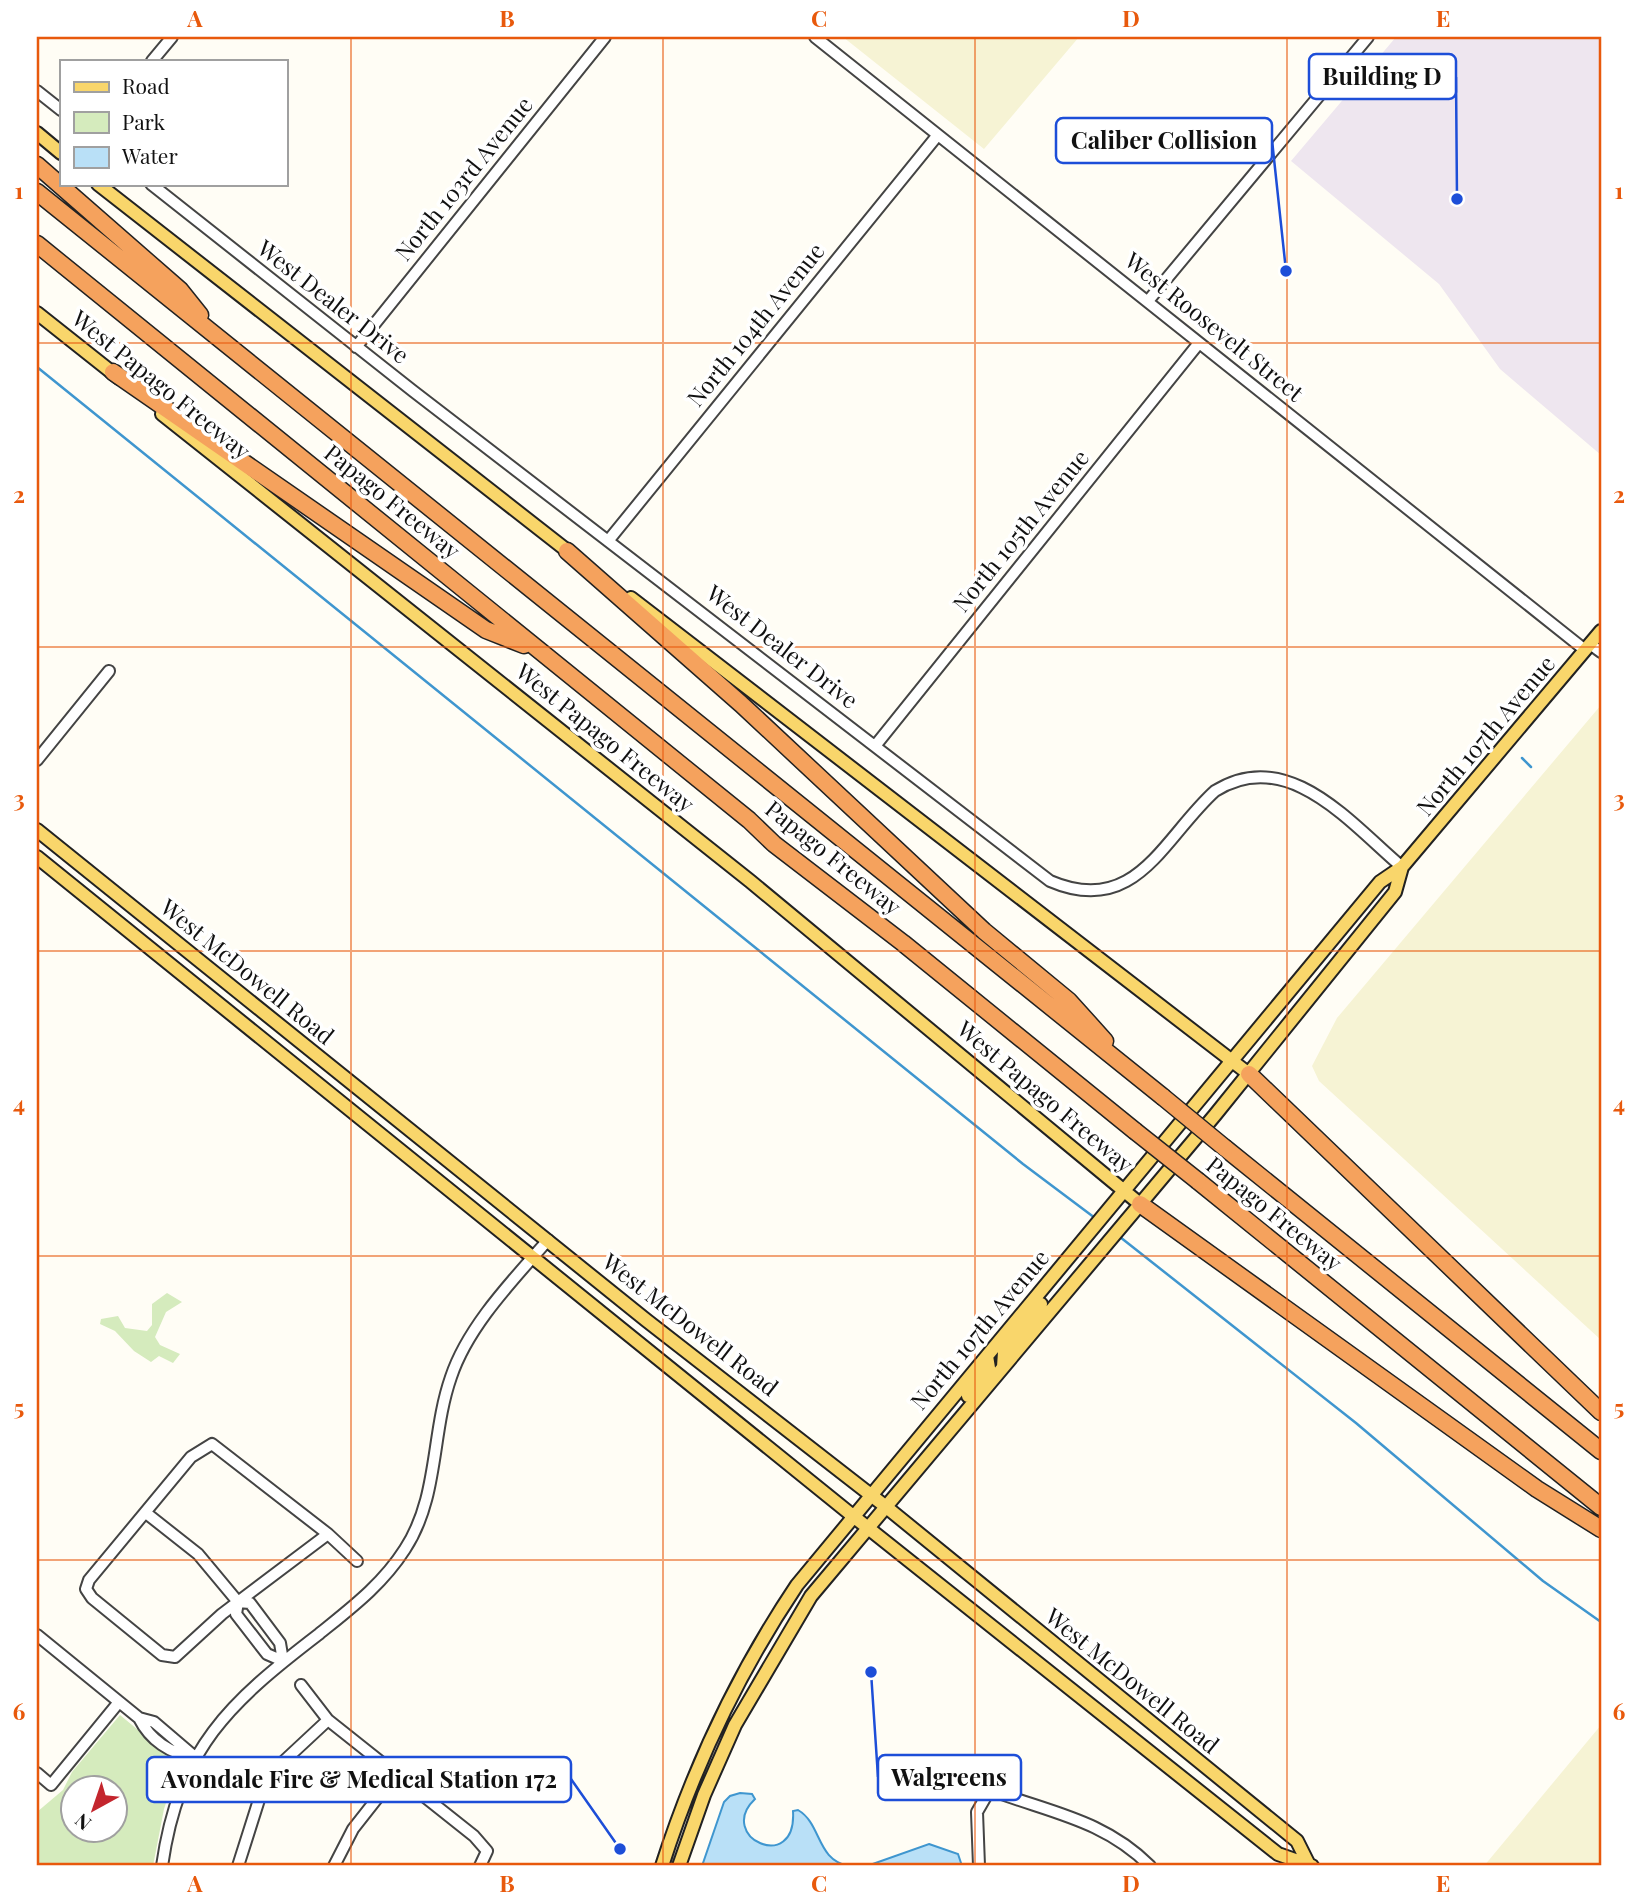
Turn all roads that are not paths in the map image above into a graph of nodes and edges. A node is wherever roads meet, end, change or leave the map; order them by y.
1 (172, 37) edge
2 (605, 37) edge
3 (816, 37) edge
4 (1368, 37) edge
5 (153, 60) edge
6 (37, 91) edge
7 (60, 109) edge
8 (37, 133) edge
9 (937, 136) junction
10 (60, 152) edge
11 (37, 165) edge
12 (60, 185) edge
13 (61, 186) edge
14 (101, 186) edge
15 (154, 186) edge
16 (37, 192) edge
17 (37, 244) edge
18 (1148, 301) junction
19 (37, 313) edge
20 (222, 341) junction
21 (1199, 343) junction
22 (356, 347) junction
23 (113, 372) junction
24 (608, 541) junction
25 (567, 551) junction
26 (1601, 631) edge
27 (1588, 647) junction
28 (541, 652) junction
29 (1601, 652) edge
30 (109, 671) dead end
31 (875, 746) junction
32 (37, 760) edge
33 (37, 830) edge
34 (37, 857) edge
35 (1402, 867) junction
36 (1231, 1060) junction
37 (1249, 1074) junction
38 (1137, 1077) junction
39 (1124, 1189) junction
40 (1140, 1204) junction
41 (548, 1240) junction
42 (533, 1257) junction
43 (1054, 1276) junction
44 (987, 1356) junction
45 (1003, 1368) junction
46 (1601, 1412) edge
47 (958, 1419) junction
48 (1601, 1451) edge
49 (870, 1494) junction
50 (885, 1506) junction
51 (1601, 1507) edge
52 (146, 1513) junction
53 (853, 1516) junction
54 (867, 1527) junction
55 (1601, 1528) edge
56 (328, 1534) junction
57 (357, 1561) dead end
58 (238, 1602) junction
59 (265, 1623) junction
60 (251, 1633) junction
61 (37, 1635) edge
62 (283, 1661) junction
63 (301, 1685) dead end
64 (119, 1702) junction
65 (328, 1720) junction
66 (195, 1757) junction
67 (37, 1773) edge
68 (397, 1773) junction
69 (1307, 1865) edge
70 (162, 1866) edge
71 (238, 1866) edge
72 (334, 1866) edge
73 (480, 1866) edge
74 (662, 1866) edge
75 (679, 1866) edge
76 (979, 1866) edge
77 (1150, 1866) edge

1 - 5 street
2 - 22 street, North 103rd Avenue
3 - 9 street, West Roosevelt Street
4 - 18 street
6 - 7 street
8 - 10 main road
9 - 18 street, West Roosevelt Street
9 - 24 street, North 104th Avenue
11 - 12 highway
13 - 20 highway
14 - 25 main road
15 - 22 street, West Dealer Drive
16 - 20 highway, Papago Freeway
17 - 28 highway, Papago Freeway
18 - 21 street, West Roosevelt Street
19 - 23 main road, West Papago Freeway
20 - 38 highway, Papago Freeway
21 - 27 street, West Roosevelt Street
21 - 31 street, North 105th Avenue
22 - 24 street, West Dealer Drive
23 - 28 highway
23 - 39 main road, West Papago Freeway
24 - 31 street, West Dealer Drive
25 - 36 main road
25 - 38 highway
26 - 27 main road, North 107th Avenue
27 - 29 street, West Roosevelt Street
27 - 35 main road, North 107th Avenue
28 - 51 highway, Papago Freeway, bridge
30 - 32 street
31 - 35 street, West Dealer Drive
33 - 41 main road, West McDowell Road
34 - 42 main road, West McDowell Road
35 - 36 main road, North 107th Avenue
35 - 37 main road, North 107th Avenue
36 - 37 main road
36 - 39 main road, North 107th Avenue
37 - 40 main road, North 107th Avenue
37 - 46 highway
38 - 48 highway, Papago Freeway, bridge
39 - 40 main road, West Papago Freeway
39 - 43 main road, North 107th Avenue
40 - 45 main road, North 107th Avenue
40 - 55 highway
41 - 42 street
41 - 49 main road, West McDowell Road
42 - 53 main road, West McDowell Road
42 - 62 street
43 - 44 main road, North 107th Avenue
43 - 45 main road
44 - 47 main road
44 - 49 main road, North 107th Avenue
45 - 47 main road, North 107th Avenue
47 - 50 main road, North 107th Avenue
49 - 50 main road, West McDowell Road
49 - 53 main road, North 107th Avenue
50 - 54 main road, North 107th Avenue
50 - 69 main road, West McDowell Road
52 - 56 street
52 - 58 street
52 - 58 street
53 - 54 main road, West McDowell Road
53 - 74 main road, North 107th Avenue
54 - 69 main road, West McDowell Road
54 - 75 main road, North 107th Avenue
56 - 57 street
56 - 58 street
58 - 59 street
58 - 60 street
59 - 60 street
59 - 62 street
60 - 62 street
61 - 64 street
62 - 66 street
63 - 65 street
64 - 66 street
64 - 67 street
65 - 68 street
65 - 71 street
66 - 70 street
68 - 72 street
68 - 73 street
76 - 77 street

